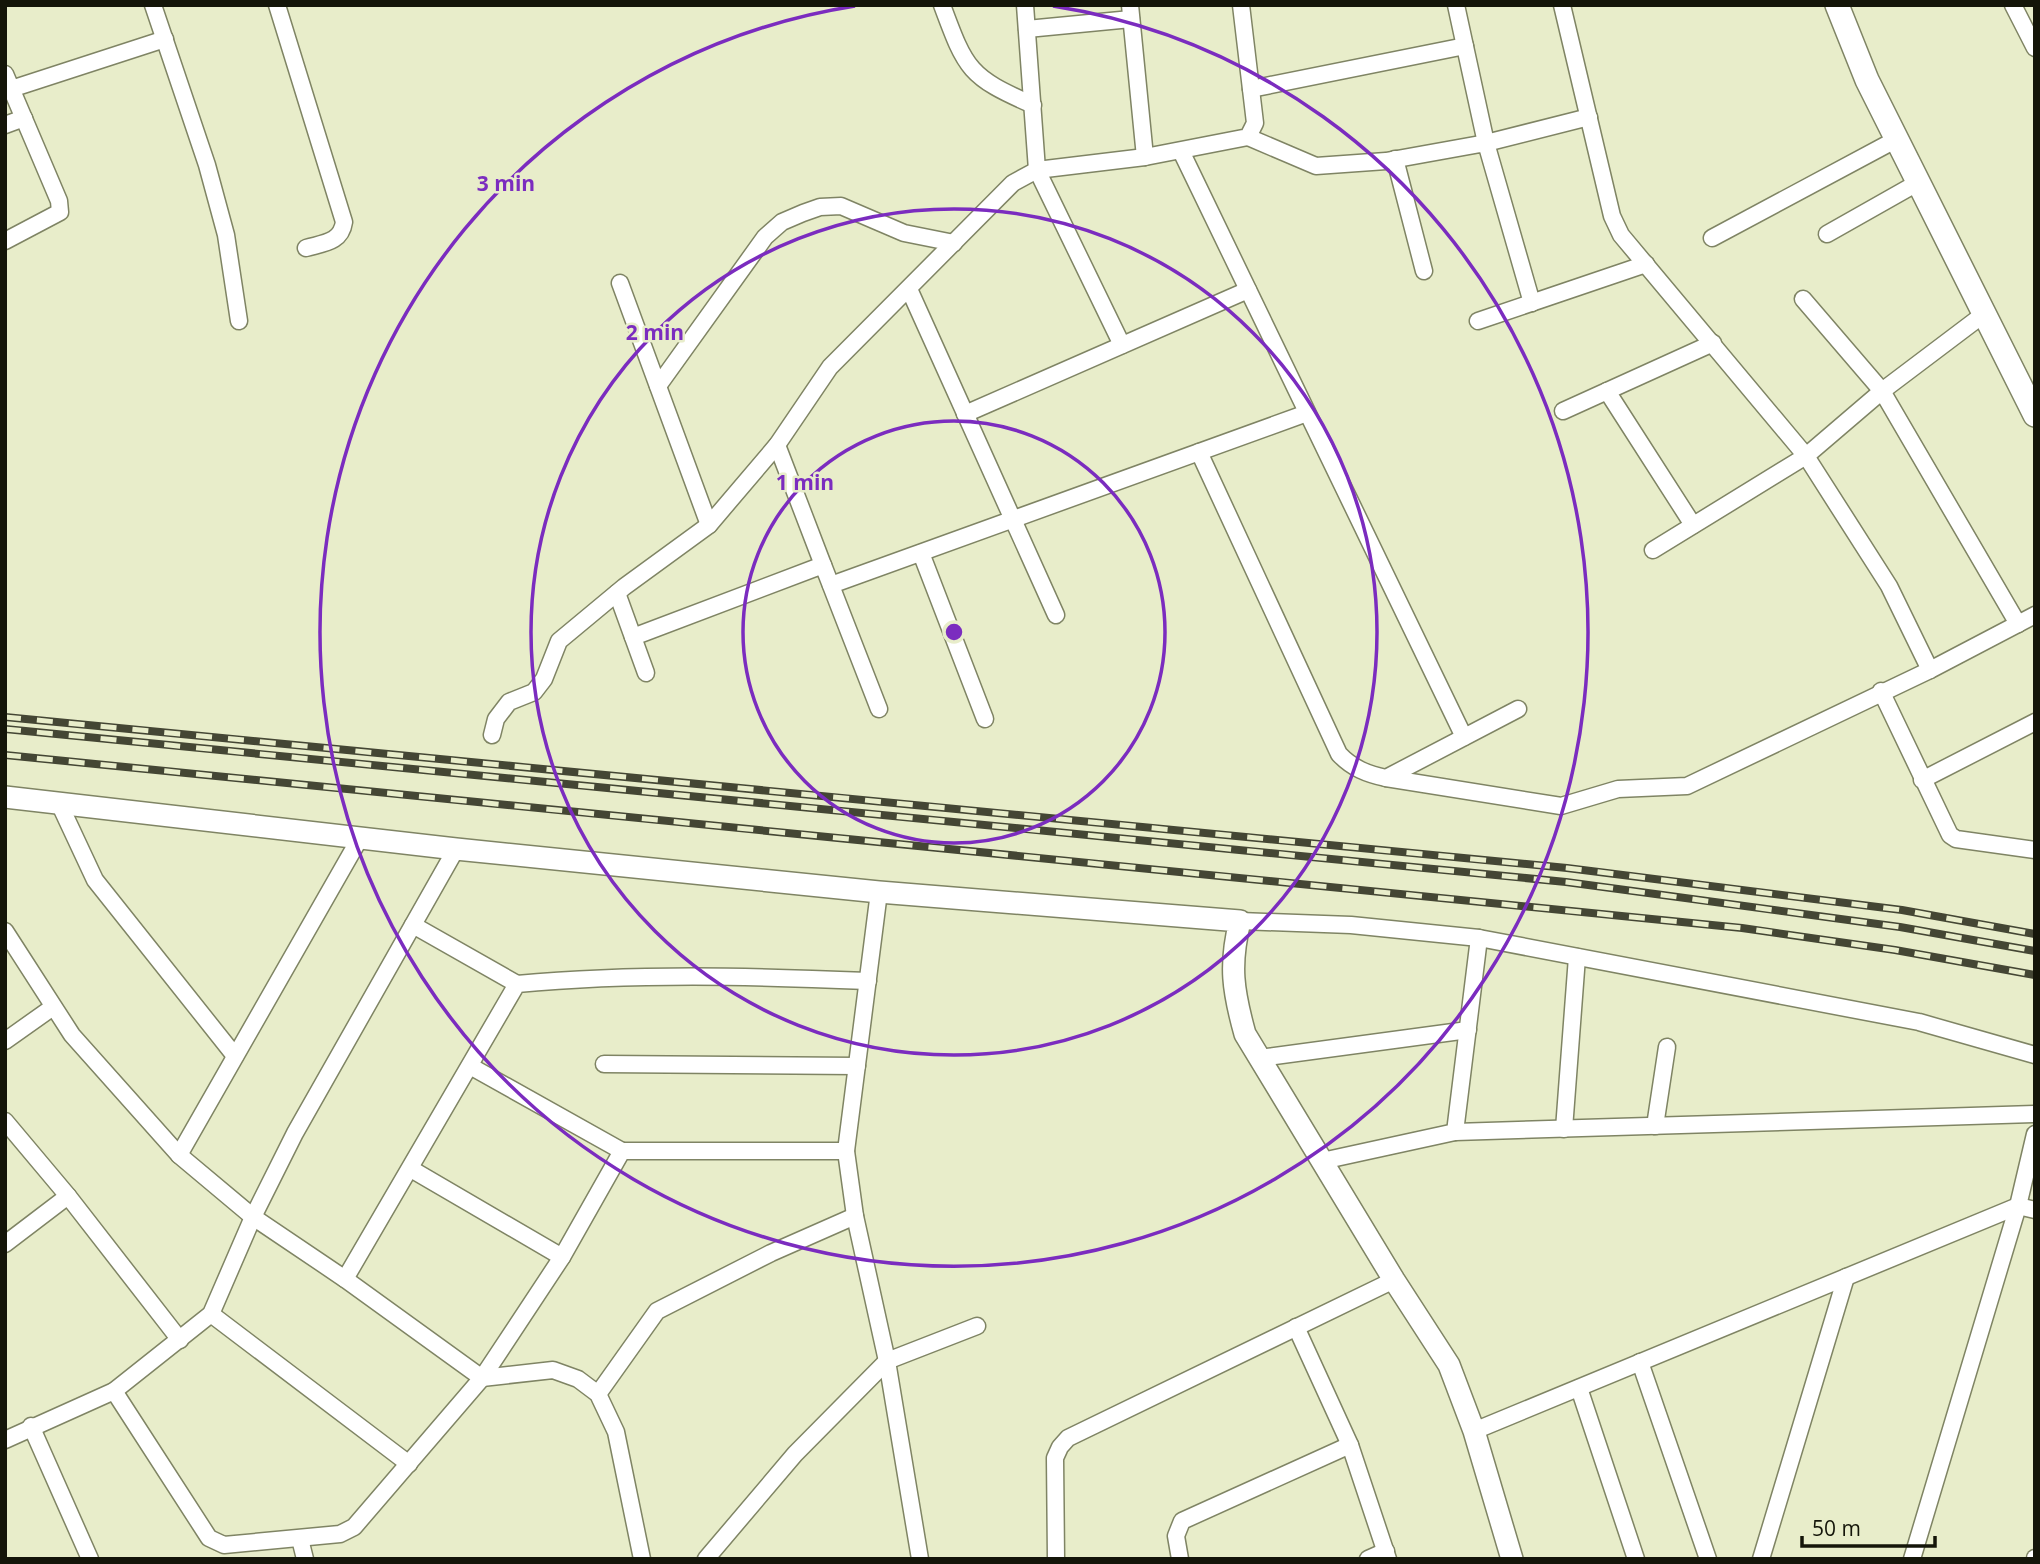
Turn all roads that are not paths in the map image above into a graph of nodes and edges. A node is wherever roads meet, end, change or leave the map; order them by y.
1 (153, 5) edge
2 (277, 5) edge
3 (943, 5) edge
4 (1025, 5) edge
5 (1241, 5) edge
6 (1457, 5) edge
7 (1562, 5) edge
8 (1837, 5) edge
9 (2013, 5) edge
10 (1131, 12) edge
11 (1027, 29) junction
12 (165, 39) junction
13 (1465, 46) junction
14 (2035, 48) edge
15 (8, 81) edge
16 (1251, 89) junction
17 (1032, 106) junction
18 (1589, 117) junction
19 (24, 118) junction
20 (5, 125) edge
21 (1248, 137) junction
22 (1897, 139) junction
23 (1486, 143) junction
24 (1181, 151) junction
25 (1145, 157) junction
26 (1395, 159) junction
27 (1037, 170) junction
28 (1919, 182) junction
29 (1827, 234) dead end
30 (1712, 238) dead end
31 (5, 241) edge
32 (954, 243) junction
33 (306, 248) dead end
34 (1646, 264) junction
35 (1424, 271) dead end
36 (620, 284) dead end
37 (908, 289) junction
38 (1248, 290) junction
39 (1803, 299) dead end
40 (1532, 303) junction
41 (1984, 314) junction
42 (239, 321) dead end
43 (1478, 321) dead end
44 (1713, 344) junction
45 (1122, 345) junction
46 (658, 387) junction
47 (1607, 391) junction
48 (1882, 391) junction
49 (1563, 411) dead end
50 (2034, 412) edge
51 (1307, 413) junction
52 (965, 414) junction
53 (777, 444) junction
54 (1199, 452) junction
55 (1805, 456) junction
56 (1012, 518) junction
57 (1693, 525) junction
58 (709, 526) junction
59 (1653, 550) dead end
60 (921, 553) junction
61 (823, 565) junction
62 (831, 585) junction
63 (617, 593) junction
64 (1056, 615) dead end
65 (2035, 615) edge
66 (2018, 624) junction
67 (633, 637) junction
68 (1930, 670) junction
69 (646, 673) dead end
70 (1881, 691) junction
71 (879, 709) dead end
72 (1518, 709) dead end
73 (985, 719) dead end
74 (2035, 722) edge
75 (492, 735) dead end
76 (1464, 737) junction
77 (1387, 778) junction
78 (1922, 780) junction
79 (5, 797) edge
80 (59, 803) junction
81 (360, 838) junction
82 (456, 849) junction
83 (2035, 850) edge
84 (879, 892) junction
85 (1240, 921) junction
86 (413, 925) junction
87 (5, 931) edge
88 (1479, 938) junction
89 (1577, 957) junction
90 (868, 981) junction
91 (517, 984) junction
92 (53, 1007) junction
93 (1468, 1030) junction
94 (5, 1041) edge
95 (1667, 1047) dead end
96 (2035, 1055) edge
97 (235, 1056) junction
98 (1260, 1058) junction
99 (604, 1064) dead end
100 (470, 1066) junction
101 (857, 1066) junction
102 (2035, 1114) edge
103 (5, 1121) edge
104 (1655, 1126) junction
105 (1564, 1129) junction
106 (1455, 1132) junction
107 (2035, 1133) edge
108 (622, 1151) junction
109 (846, 1151) junction
110 (179, 1155) junction
111 (1322, 1161) junction
112 (411, 1169) junction
113 (68, 1196) junction
114 (2018, 1206) junction
115 (2035, 1210) edge
116 (855, 1216) junction
117 (253, 1217) junction
118 (5, 1244) edge
119 (562, 1257) junction
120 (1846, 1277) junction
121 (345, 1279) junction
122 (1394, 1280) junction
123 (211, 1314) junction
124 (977, 1326) dead end
125 (1296, 1327) junction
126 (180, 1339) junction
127 (887, 1361) junction
128 (1640, 1362) junction
129 (482, 1378) junction
130 (1579, 1388) junction
131 (114, 1391) junction
132 (598, 1394) junction
133 (31, 1426) junction
134 (1474, 1431) junction
135 (5, 1440) edge
136 (1350, 1445) junction
137 (409, 1464) junction
138 (300, 1539) junction
139 (1387, 1555) edge
140 (90, 1559) edge
141 (305, 1559) edge
142 (642, 1559) edge
143 (706, 1559) edge
144 (920, 1559) edge
145 (1056, 1559) edge
146 (1180, 1559) edge
147 (1368, 1559) edge
148 (1512, 1559) edge
149 (1636, 1559) edge
150 (1708, 1559) edge
151 (1761, 1559) edge
152 (1912, 1559) edge

1 - 12 street
2 - 33 street
3 - 17 street
4 - 11 street
5 - 16 street
6 - 13 street
7 - 18 street
8 - 22 main road
9 - 14 street
10 - 11 street
10 - 25 street
11 - 17 street
12 - 15 street
12 - 42 street
13 - 16 street
13 - 23 street
15 - 19 street
16 - 21 street
17 - 27 street
18 - 23 street
18 - 34 street
19 - 20 street
19 - 31 street
21 - 24 street
21 - 26 street
22 - 28 main road
22 - 30 street
23 - 26 street
23 - 40 street
24 - 25 street
24 - 38 street
25 - 27 street
26 - 35 street
27 - 32 street
27 - 45 street
28 - 29 street
28 - 41 main road
32 - 37 street
32 - 46 street
34 - 40 street
34 - 44 street
36 - 46 street
37 - 52 street
37 - 53 street
38 - 45 street
38 - 51 street
39 - 48 street
40 - 43 street
41 - 48 street
41 - 50 main road
44 - 47 street
44 - 55 street
45 - 52 street
46 - 58 street
47 - 49 street
47 - 57 street
48 - 55 street
48 - 66 street
51 - 54 street
51 - 76 street
52 - 56 street
53 - 58 street
53 - 61 street
54 - 56 street
54 - 77 street
55 - 57 street
55 - 68 street
56 - 60 street
56 - 64 street
57 - 59 street
58 - 63 street
60 - 62 street
60 - 73 street
61 - 62 street
61 - 67 street
62 - 71 street
63 - 67 street
63 - 75 street
65 - 66 street
66 - 68 street
67 - 69 street
68 - 70 street
70 - 77 street
70 - 78 street
72 - 76 street
74 - 78 street
76 - 77 street
78 - 83 street
79 - 80 street
80 - 81 street
80 - 97 street
81 - 82 street
81 - 97 street
82 - 84 street
82 - 86 street
84 - 85 street
84 - 90 street
85 - 88 street
85 - 98 street
86 - 91 street
86 - 117 street
87 - 92 street
88 - 89 street
88 - 93 street
89 - 96 street
89 - 105 street
90 - 91 street
90 - 101 street
91 - 100 street
92 - 94 street
92 - 110 street
93 - 98 street
93 - 106 street
95 - 104 street
97 - 110 street
98 - 111 street
99 - 101 street
100 - 108 street
100 - 112 street
101 - 109 street
102 - 104 street
103 - 113 street
104 - 105 street
105 - 106 street
106 - 111 street
107 - 114 street
108 - 109 street
108 - 119 street
109 - 116 street
110 - 117 street
111 - 122 street
112 - 119 street
112 - 121 street
113 - 118 street
113 - 126 street
114 - 115 street
114 - 120 street
114 - 152 street
116 - 127 street
116 - 132 street
117 - 121 street
117 - 123 street
119 - 129 street
120 - 128 street
120 - 151 street
121 - 129 street
122 - 125 street
122 - 134 street
123 - 126 street
123 - 137 street
124 - 127 street
125 - 136 street
125 - 145 street
126 - 131 street
127 - 143 street
127 - 144 street
128 - 130 street
128 - 150 street
129 - 132 street
129 - 137 street
130 - 134 street
130 - 149 street
131 - 133 street
131 - 138 street
132 - 142 street
133 - 135 street
133 - 140 street
134 - 148 street
136 - 139 street
136 - 146 street
137 - 138 street
138 - 141 street
139 - 147 street

